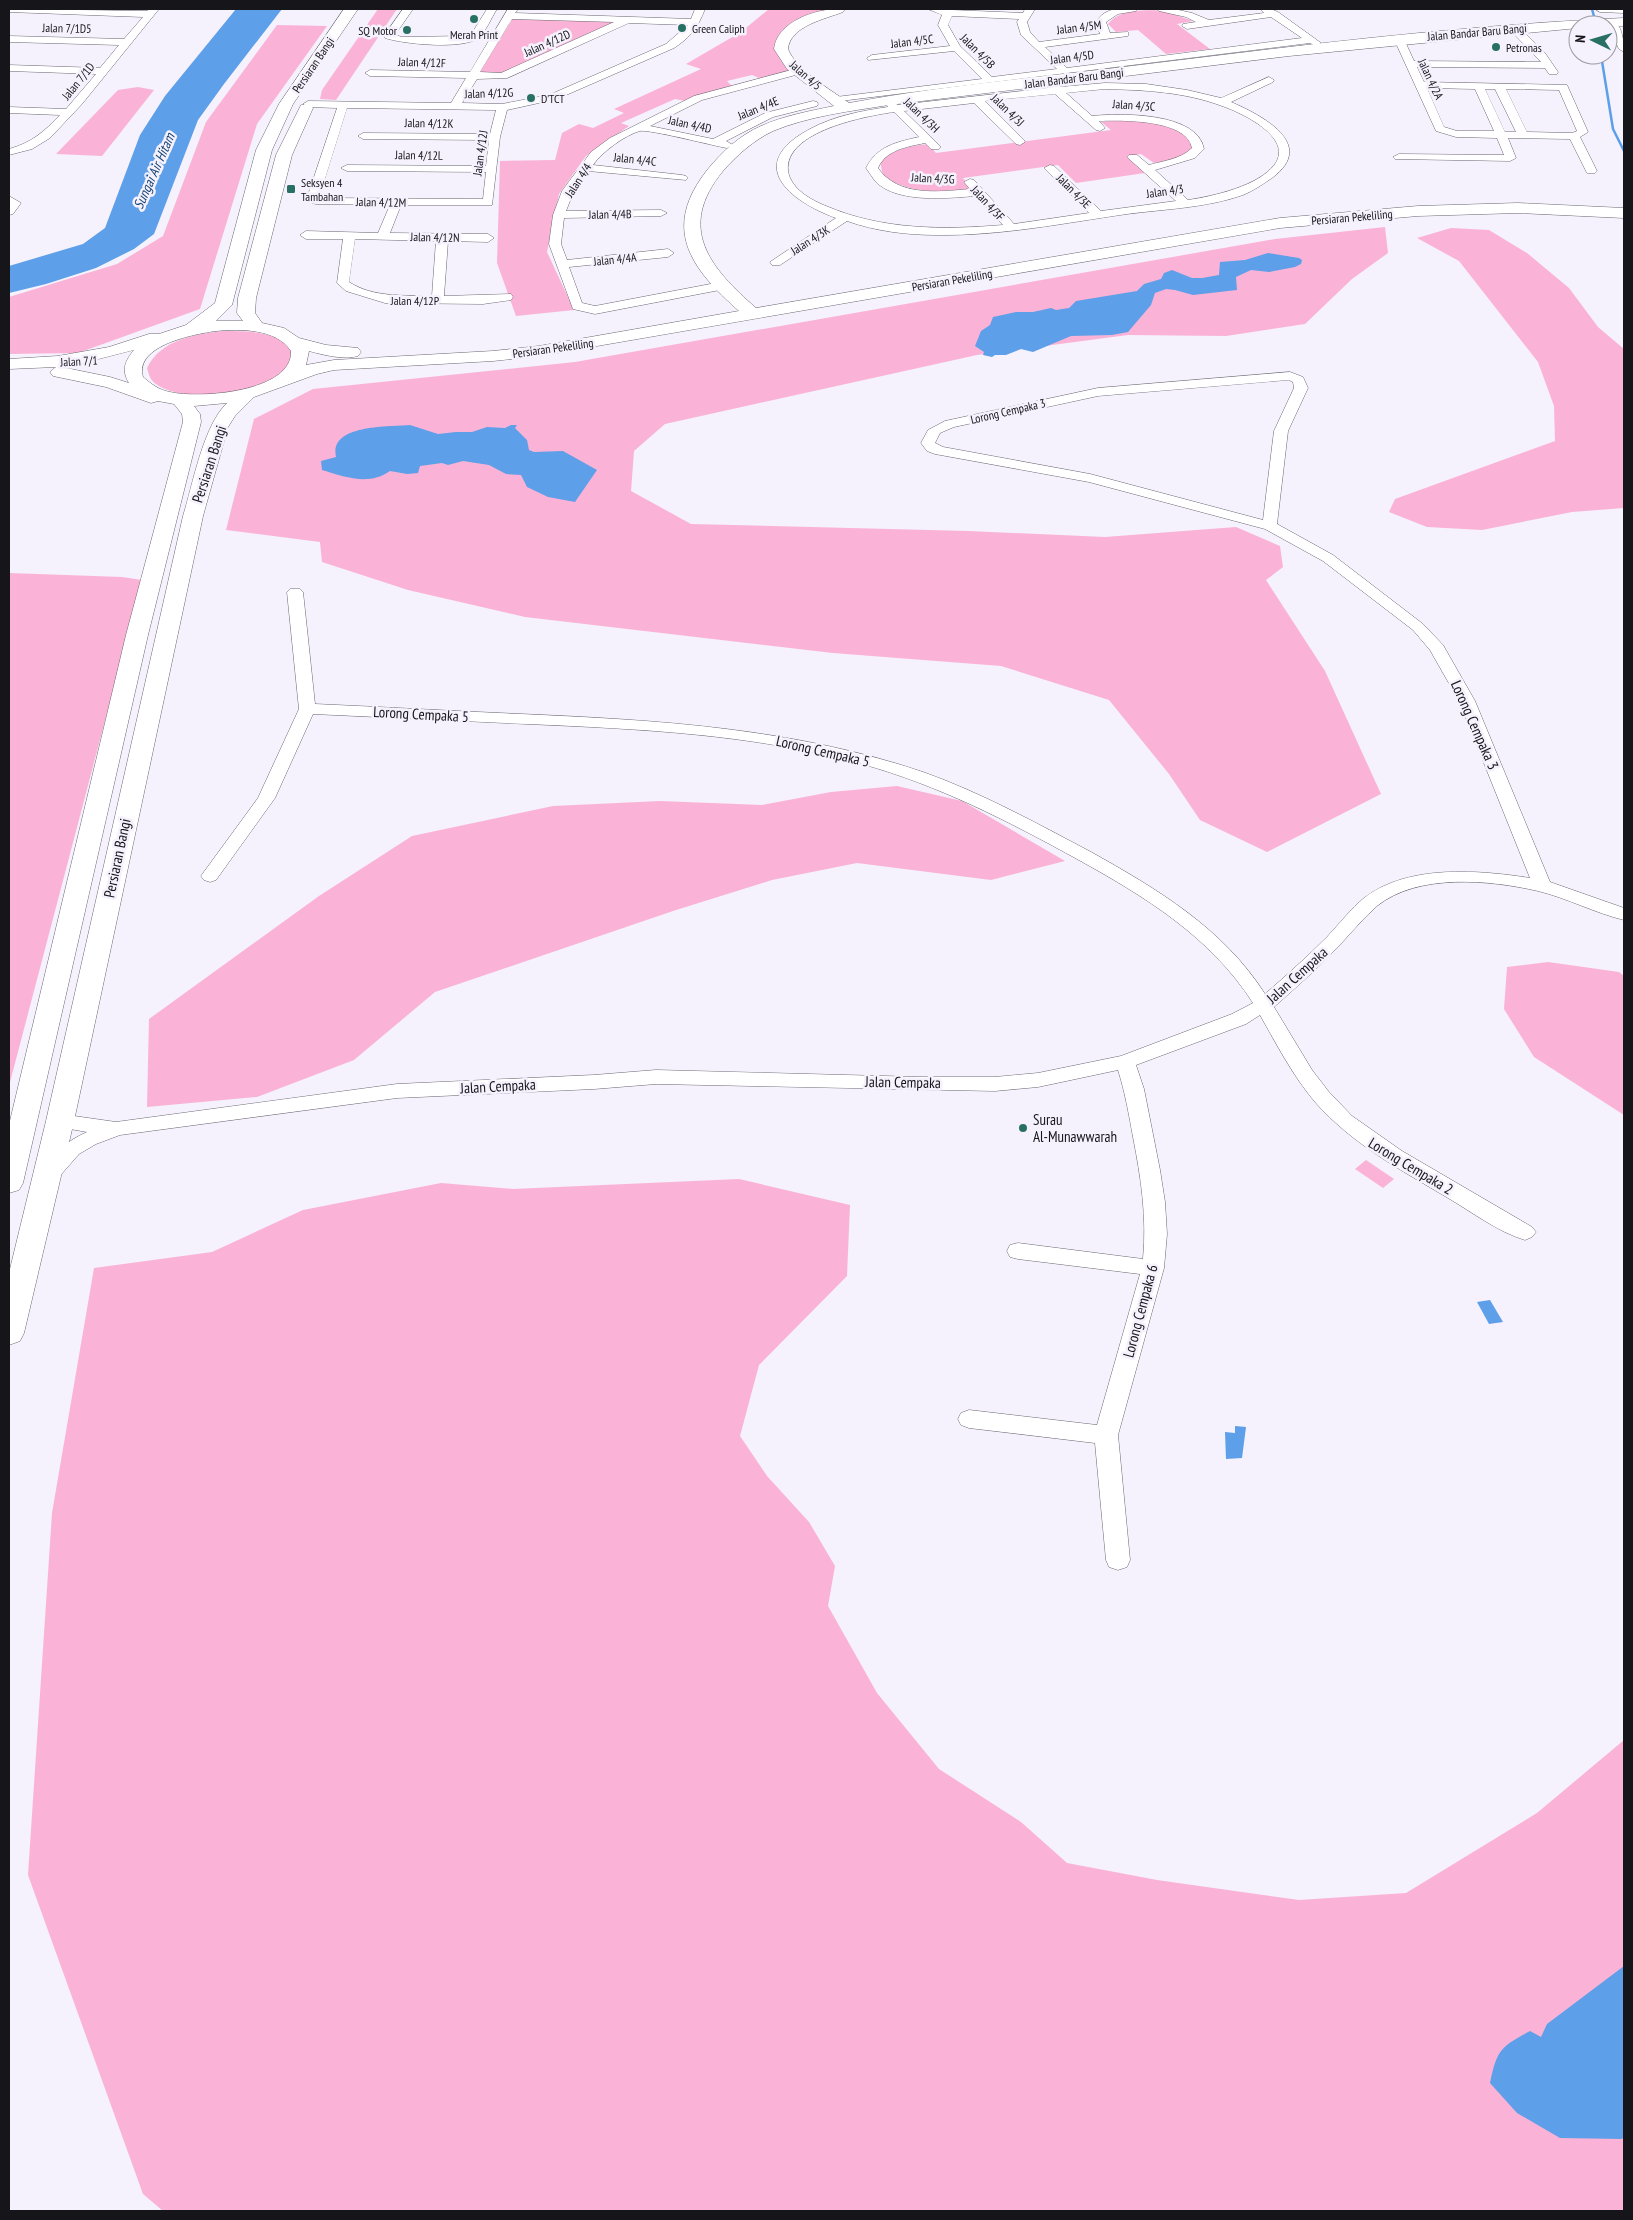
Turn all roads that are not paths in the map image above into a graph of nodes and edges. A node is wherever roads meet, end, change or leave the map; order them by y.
1 (9, 9) edge
2 (351, 9) edge
3 (408, 9) edge
4 (492, 9) edge
5 (700, 9) edge
6 (838, 9) edge
7 (933, 9) edge
8 (1132, 9) edge
9 (1162, 9) edge
10 (1265, 9) edge
11 (1600, 9) edge
12 (1624, 10) edge
13 (152, 11) edge
14 (511, 12) edge
15 (1028, 12) edge
16 (948, 13) junction
17 (1275, 14) junction
18 (629, 19) junction
19 (696, 22) junction
20 (1207, 23) junction
21 (1568, 25) edge
22 (1187, 26) dead end
23 (1618, 26) edge
24 (1515, 29) junction
25 (479, 30) junction
26 (500, 31) junction
27 (1124, 34) dead end
28 (1106, 36) junction
29 (9, 39) edge
30 (1399, 40) junction
31 (125, 42) junction
32 (1317, 43) junction
33 (1036, 44) junction
34 (390, 45) dead end
35 (955, 48) junction
36 (489, 49) junction
37 (1624, 49) edge
38 (872, 58) dead end
39 (1409, 64) junction
40 (1548, 65) junction
41 (9, 68) edge
42 (103, 71) junction
43 (799, 71) junction
44 (1065, 71) junction
45 (370, 73) dead end
46 (473, 77) junction
47 (9, 78) edge
48 (989, 80) junction
49 (1269, 80) dead end
50 (95, 81) junction
51 (1419, 85) junction
52 (1052, 86) junction
53 (1478, 86) junction
54 (1498, 86) junction
55 (1563, 87) junction
56 (318, 88) dead end
57 (976, 99) junction
58 (1222, 102) junction
59 (308, 104) junction
60 (344, 104) junction
61 (813, 104) dead end
62 (840, 104) junction
63 (893, 105) junction
64 (455, 106) junction
65 (502, 107) junction
66 (9, 110) edge
67 (68, 112) junction
68 (1090, 119) junction
69 (638, 127) junction
70 (1100, 130) dead end
71 (1456, 134) junction
72 (1502, 135) junction
73 (1523, 135) junction
74 (363, 136) dead end
75 (1574, 136) junction
76 (495, 137) junction
77 (1439, 141) dead end
78 (1020, 142) dead end
79 (714, 143) junction
80 (932, 144) joint
81 (736, 147) junction
82 (9, 152) edge
83 (1134, 157) dead end
84 (1399, 157) dead end
85 (585, 167) junction
86 (347, 168) dead end
87 (1050, 168) dead end
88 (1146, 168) junction
89 (491, 169) junction
90 (1591, 172) dead end
91 (682, 178) dead end
92 (967, 179) dead end
93 (978, 192) junction
94 (9, 199) edge
95 (397, 202) junction
96 (1184, 202) junction
97 (488, 203) joint
98 (1624, 206) edge
99 (9, 212) edge
100 (661, 213) dead end
101 (1624, 213) edge
102 (559, 214) junction
103 (1098, 215) junction
104 (844, 218) junction
105 (1010, 226) junction
106 (306, 235) dead end
107 (349, 236) junction
108 (383, 236) junction
109 (442, 237) junction
110 (488, 238) dead end
111 (668, 253) dead end
112 (776, 262) dead end
113 (562, 264) junction
114 (251, 283) junction
115 (721, 286) junction
116 (226, 294) junction
117 (507, 297) dead end
118 (438, 300) junction
119 (747, 310) junction
120 (256, 327) junction
121 (182, 332) junction
122 (294, 342) junction
123 (148, 348) junction
124 (374, 357) junction
125 (9, 364) edge
126 (58, 367) junction
127 (9, 374) edge
128 (283, 380) junction
129 (137, 381) junction
130 (247, 394) junction
131 (180, 399) junction
132 (190, 431) junction
133 (214, 445) junction
134 (1270, 526) junction
135 (295, 592) dead end
136 (307, 709) junction
137 (210, 876) dead end
138 (1542, 886) junction
139 (1624, 914) edge
140 (1264, 1005) junction
141 (1125, 1062) junction
142 (60, 1121) junction
143 (118, 1128) junction
144 (9, 1183) edge
145 (43, 1186) junction
146 (1525, 1232) dead end
147 (1018, 1250) dead end
148 (1153, 1268) junction
149 (9, 1333) edge
150 (969, 1420) dead end
151 (1106, 1436) junction
152 (1118, 1560) dead end

1 - 13 street
2 - 116 main road, Persiaran Bangi
3 - 25 street
4 - 25 street
5 - 19 street, Jalan 4/12G
6 - 43 main road, Jalan 4/5
7 - 16 street
8 - 28 street
9 - 20 street
10 - 17 street
11 - 12 street
13 - 31 street, Jalan 7/1D
14 - 18 street
14 - 26 street
15 - 16 street
15 - 33 street
16 - 35 street, Jalan 4/5B
17 - 20 street
17 - 32 street
18 - 19 street
18 - 46 street, Jalan 4/12D
19 - 65 street, Jalan 4/12G
20 - 22 street
21 - 24 main road, Jalan Bandar Baru Bangi
23 - 37 street
24 - 30 main road, Jalan Bandar Baru Bangi
24 - 40 street
25 - 26 street
26 - 36 street
27 - 28 street, Jalan 4/5M
28 - 33 street, Jalan 4/5M
29 - 31 street, Jalan 7/1D5
30 - 32 main road, Jalan Bandar Baru Bangi
30 - 39 street, Jalan 4/2A
31 - 42 street, Jalan 7/1D
32 - 44 street, Jalan 4/5D
32 - 52 main road, Jalan Bandar Baru Bangi
33 - 44 street
34 - 36 street
35 - 38 street, Jalan 4/5C
35 - 48 street, Jalan 4/5B
36 - 46 street
39 - 40 street
39 - 51 street, Jalan 4/2A
40 - 55 street
41 - 42 street
42 - 50 street, Jalan 7/1D
43 - 62 main road, Jalan 4/5
43 - 69 street, Jalan 4/4
44 - 48 street, Jalan 4/5D
45 - 46 street, Jalan 4/12F
46 - 64 street
47 - 50 street
48 - 62 street, Jalan 4/5D
49 - 58 street
50 - 67 street, Jalan 7/1D
51 - 53 street
51 - 71 street, Jalan 4/2A
52 - 57 street, Jalan 4/3
52 - 58 street, Jalan 4/3
52 - 63 main road, Jalan Bandar Baru Bangi
52 - 68 street
53 - 54 street
53 - 72 street
54 - 55 street
54 - 73 street
55 - 75 street
56 - 59 main road, Persiaran Bangi
57 - 63 street, Jalan 4/3
57 - 78 street, Jalan 4/3J
58 - 96 street, Jalan 4/3
59 - 60 street, Jalan 4/12G
59 - 114 main road, Persiaran Bangi
60 - 64 street, Jalan 4/12G
60 - 95 street, Jalan 4/12M
61 - 79 street, Jalan 4/4E
62 - 63 main road, Jalan Bandar Baru Bangi
62 - 81 main road, Jalan Bandar Baru Bangi
63 - 80 street, Jalan 4/3H
63 - 104 street, Jalan 4/3
64 - 65 street, Jalan 4/12G
65 - 76 street, Jalan 4/12J
66 - 67 street
67 - 82 street, Jalan 7/1D
68 - 70 street
68 - 88 street, Jalan 4/3C
69 - 79 street, Jalan 4/4D
69 - 85 street, Jalan 4/4
71 - 72 street
71 - 77 street
72 - 73 street
72 - 84 street
73 - 75 street
74 - 76 street, Jalan 4/12K
75 - 90 street
76 - 89 street, Jalan 4/12J
79 - 81 street, Jalan 4/4D
80 - 93 street, Jalan 4/3G
81 - 115 main road, Jalan Bandar Baru Bangi
83 - 88 street
85 - 91 street, Jalan 4/4C
85 - 102 street, Jalan 4/4
86 - 89 street, Jalan 4/12L
87 - 103 street, Jalan 4/3E
88 - 96 street
89 - 97 street, Jalan 4/12J
92 - 93 street, Jalan 4/3F
93 - 105 street, Jalan 4/3F
94 - 99 street
95 - 97 street, Jalan 4/12M
95 - 108 street
96 - 103 street, Jalan 4/3
98 - 119 main road, Persiaran Pekeliling
100 - 102 street, Jalan 4/4B
101 - 119 main road, Persiaran Pekeliling
102 - 113 street, Jalan 4/4
103 - 105 street, Jalan 4/3
104 - 105 street, Jalan 4/3
104 - 112 street, Jalan 4/3K
106 - 107 street, Jalan 4/12N
107 - 108 street, Jalan 4/12N
107 - 118 street, Jalan 4/12P
108 - 109 street, Jalan 4/12N
109 - 110 street, Jalan 4/12N
109 - 118 street
111 - 113 street, Jalan 4/4A
113 - 115 street, Jalan 4/4
114 - 120 main road, Persiaran Bangi
114 - 124 main road
115 - 119 main road, Jalan Bandar Baru Bangi
116 - 121 main road, Persiaran Bangi
116 - 126 main road
117 - 118 street, Jalan 4/12P
119 - 124 main road, Persiaran Pekeliling
120 - 121 main road, Persiaran Pekeliling
120 - 122 main road, Persiaran Pekeliling
121 - 123 main road
122 - 124 main road, Persiaran Pekeliling
122 - 128 main road
123 - 126 main road, Jalan 7/1
123 - 129 main road
124 - 128 main road, Persiaran Pekeliling
124 - 133 main road
125 - 126 main road, Jalan 7/1
126 - 127 main road, Jalan 7/1
126 - 129 main road, Jalan 7/1
126 - 132 main road
128 - 130 main road, Persiaran Pekeliling
129 - 131 main road, Jalan 7/1
130 - 131 main road, Persiaran Pekeliling
130 - 133 main road, Persiaran Bangi
131 - 132 main road, Persiaran Bangi
132 - 144 main road, Persiaran Bangi
133 - 142 main road, Persiaran Bangi
134 - 134 street, Lorong Cempaka 3
134 - 138 street, Lorong Cempaka 3
135 - 136 street
136 - 137 street
136 - 140 street, Lorong Cempaka 5
138 - 139 street, Jalan Cempaka
138 - 140 street, Jalan Cempaka
140 - 141 street, Jalan Cempaka
140 - 146 street, Lorong Cempaka 2
141 - 143 street, Jalan Cempaka
141 - 148 street, Lorong Cempaka 6
142 - 143 street, Jalan Cempaka
142 - 145 main road, Persiaran Bangi
143 - 145 street, Jalan Cempaka
145 - 149 main road, Persiaran Bangi
147 - 148 street
148 - 151 street, Lorong Cempaka 6
150 - 151 street
151 - 152 street, Lorong Cempaka 6

